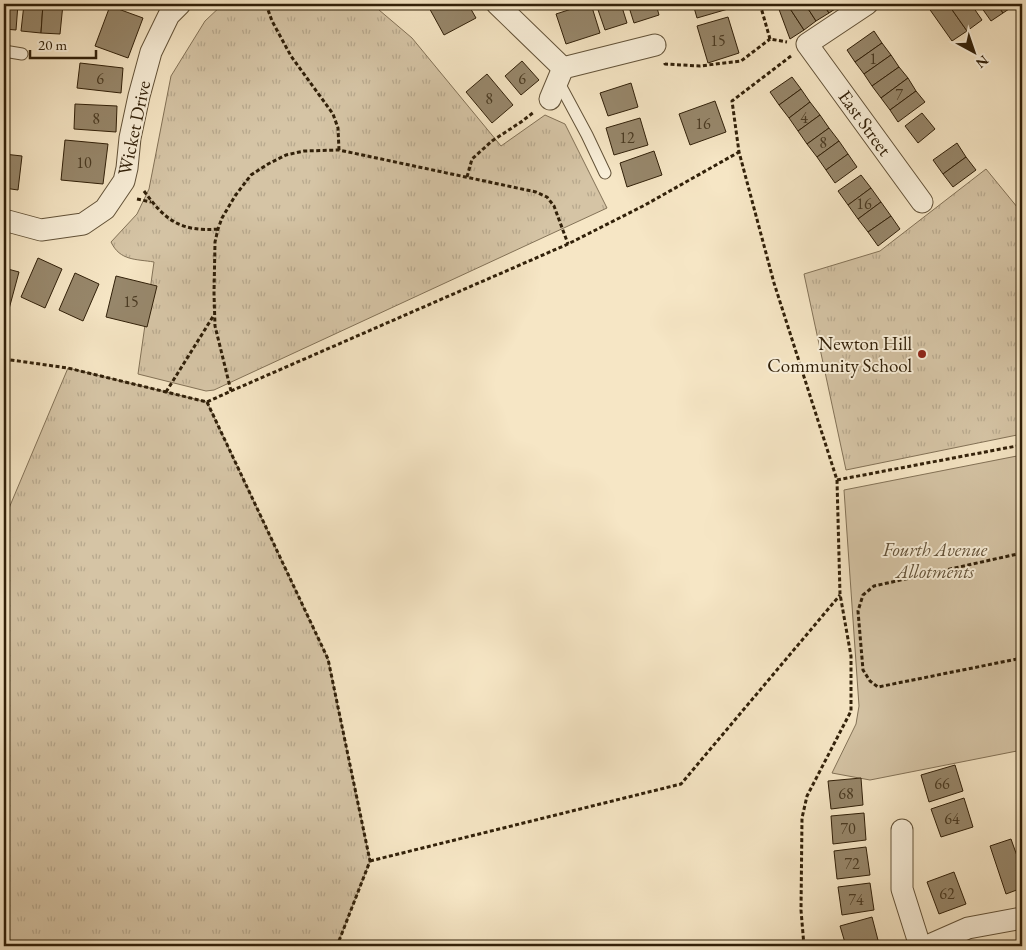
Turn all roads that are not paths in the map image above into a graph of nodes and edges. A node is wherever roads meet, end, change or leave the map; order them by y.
1 (180, 4) edge
2 (497, 4) edge
3 (866, 4) edge
4 (655, 45) road end
5 (4, 52) edge
6 (22, 54) dead end
7 (557, 83) junction
8 (606, 173) dead end
9 (922, 202) dead end
10 (4, 220) edge
11 (902, 830) dead end
12 (1022, 918) edge
13 (920, 946) edge
14 (927, 946) edge

1 - 10 street, Wicket Drive
2 - 7 street
3 - 9 street, East Street
4 - 7 street
5 - 6 lane
7 - 8 lane
11 - 13 street
12 - 14 street

